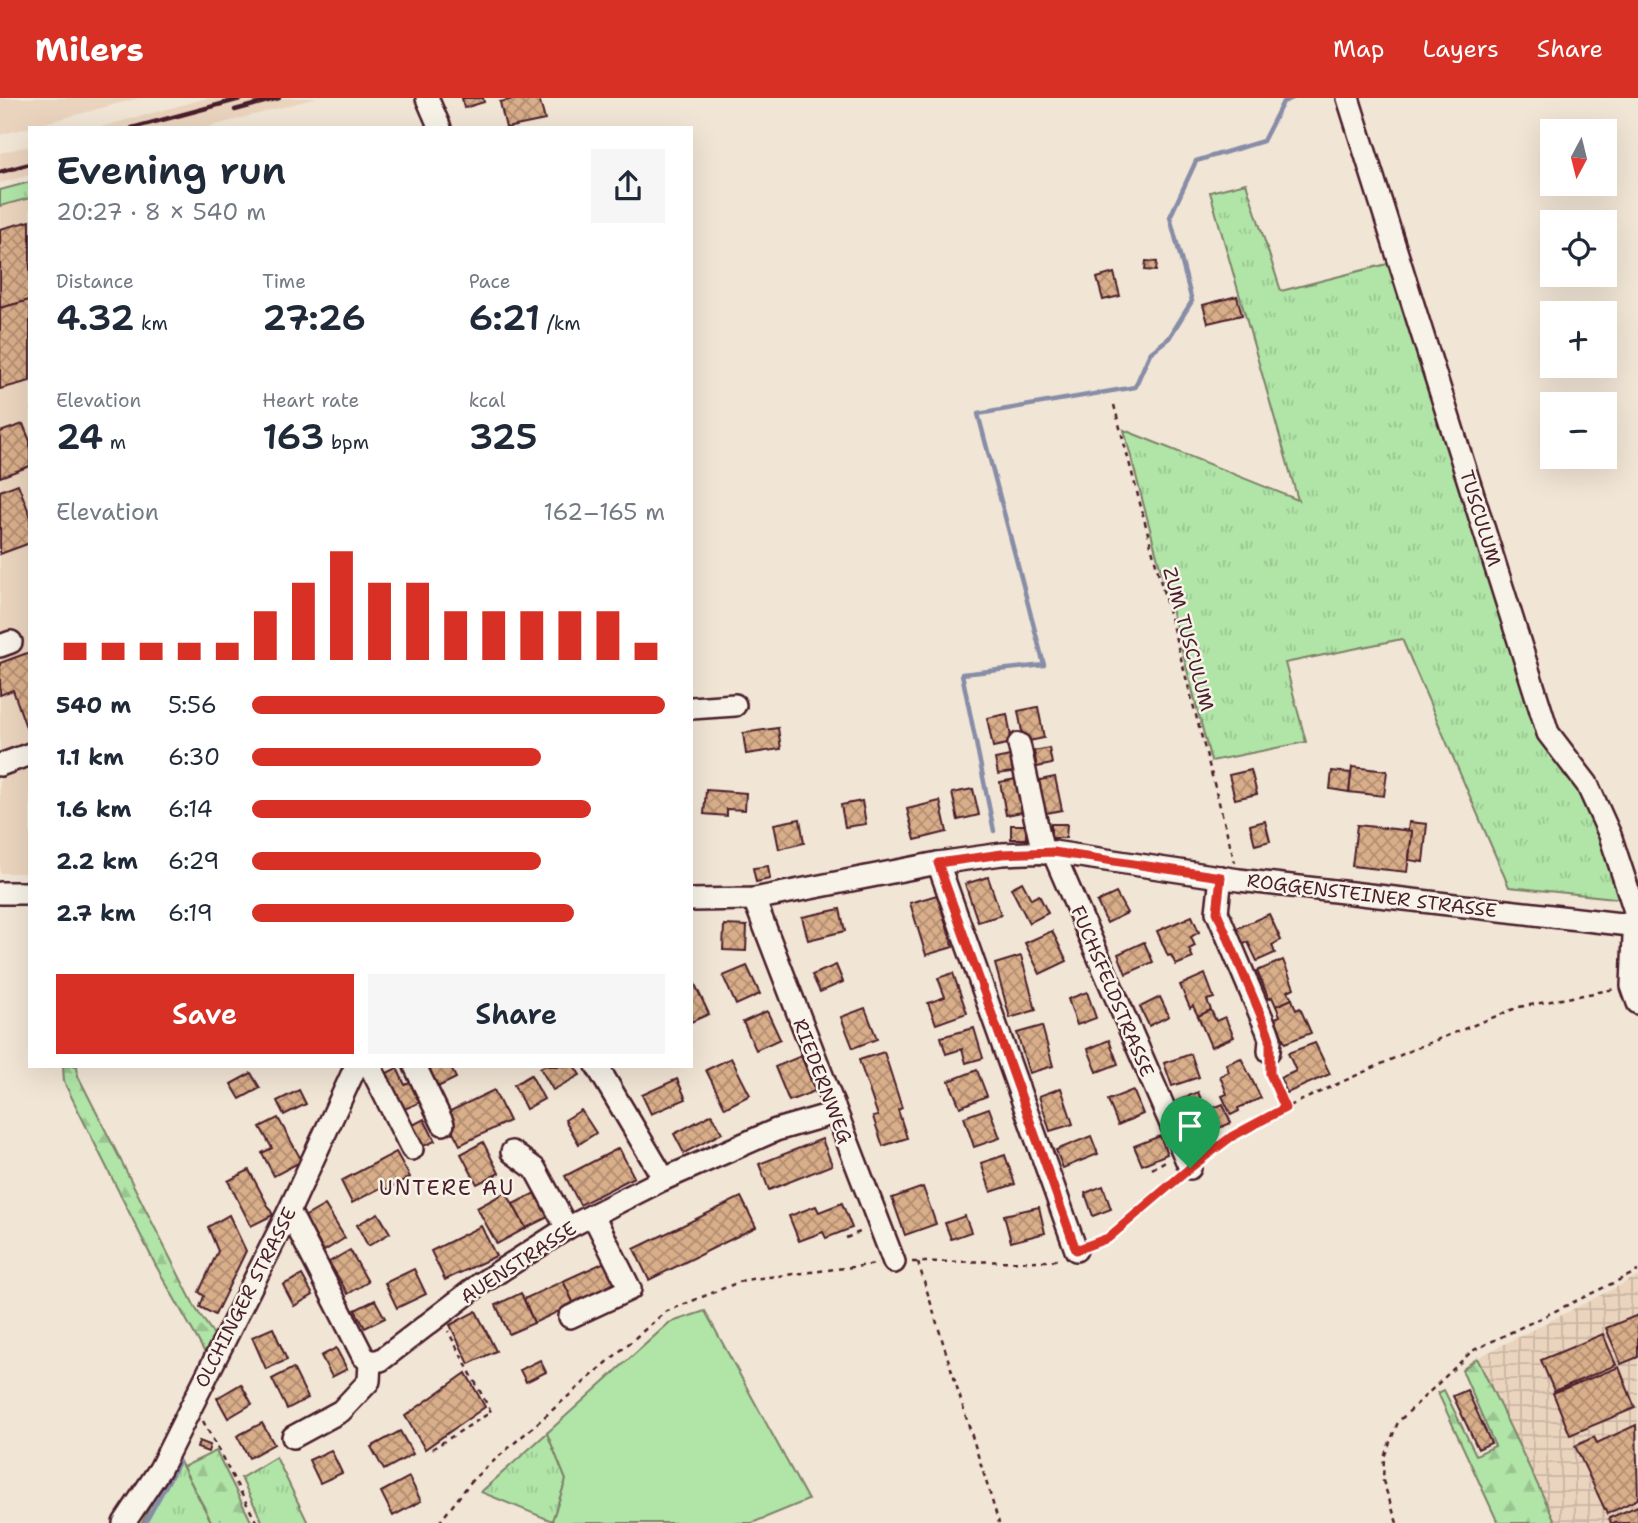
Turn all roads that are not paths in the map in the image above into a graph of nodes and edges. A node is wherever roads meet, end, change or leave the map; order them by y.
1 (1348, 98) edge
2 (421, 99) edge
3 (439, 126) edge
4 (735, 705) dead end
5 (693, 708) edge
6 (1019, 744) dead end
7 (28, 755) edge
8 (0, 764) edge
9 (1048, 852) junction
10 (938, 863) junction
11 (1230, 879) junction
12 (0, 893) edge
13 (28, 893) edge
14 (754, 899) junction
15 (693, 900) edge
16 (1636, 926) edge
17 (1635, 994) edge
18 (1269, 1051) road end
19 (355, 1068) edge
20 (371, 1068) edge
21 (416, 1068) edge
22 (598, 1068) edge
23 (835, 1113) junction
24 (443, 1124) dead end
25 (412, 1149) dead end
26 (512, 1152) dead end
27 (1190, 1168) road end
28 (664, 1179) junction
29 (289, 1211) junction
30 (593, 1215) junction
31 (567, 1228) junction
32 (1076, 1250) road end
33 (894, 1262) road end
34 (570, 1317) dead end
35 (370, 1363) junction
36 (293, 1437) dead end
37 (124, 1523) edge

1 - 16 street, TUSCULUM
2 - 3 street
4 - 5 street
6 - 9 street, FUCHSFELDSTRASSE
7 - 8 street
9 - 10 street, ROGGENSTEINER STRASSE
9 - 11 street, ROGGENSTEINER STRASSE
9 - 27 street, FUCHSFELDSTRASSE
10 - 14 street, ROGGENSTEINER STRASSE
10 - 32 street
11 - 16 street, ROGGENSTEINER STRASSE
11 - 18 street
12 - 13 street
14 - 15 street, ROGGENSTEINER STRASSE
14 - 23 street, RIEDERNWEG
16 - 17 street
19 - 29 street, OLCHINGER STRASSE
20 - 25 street
21 - 24 street
22 - 28 street
23 - 28 street, AUENSTRASSE
23 - 33 street, RIEDERNWEG
26 - 31 street
28 - 30 street, AUENSTRASSE
29 - 35 street
29 - 37 street, OLCHINGER STRASSE
30 - 31 street, AUENSTRASSE
30 - 34 street
31 - 35 street, AUENSTRASSE
35 - 36 street

